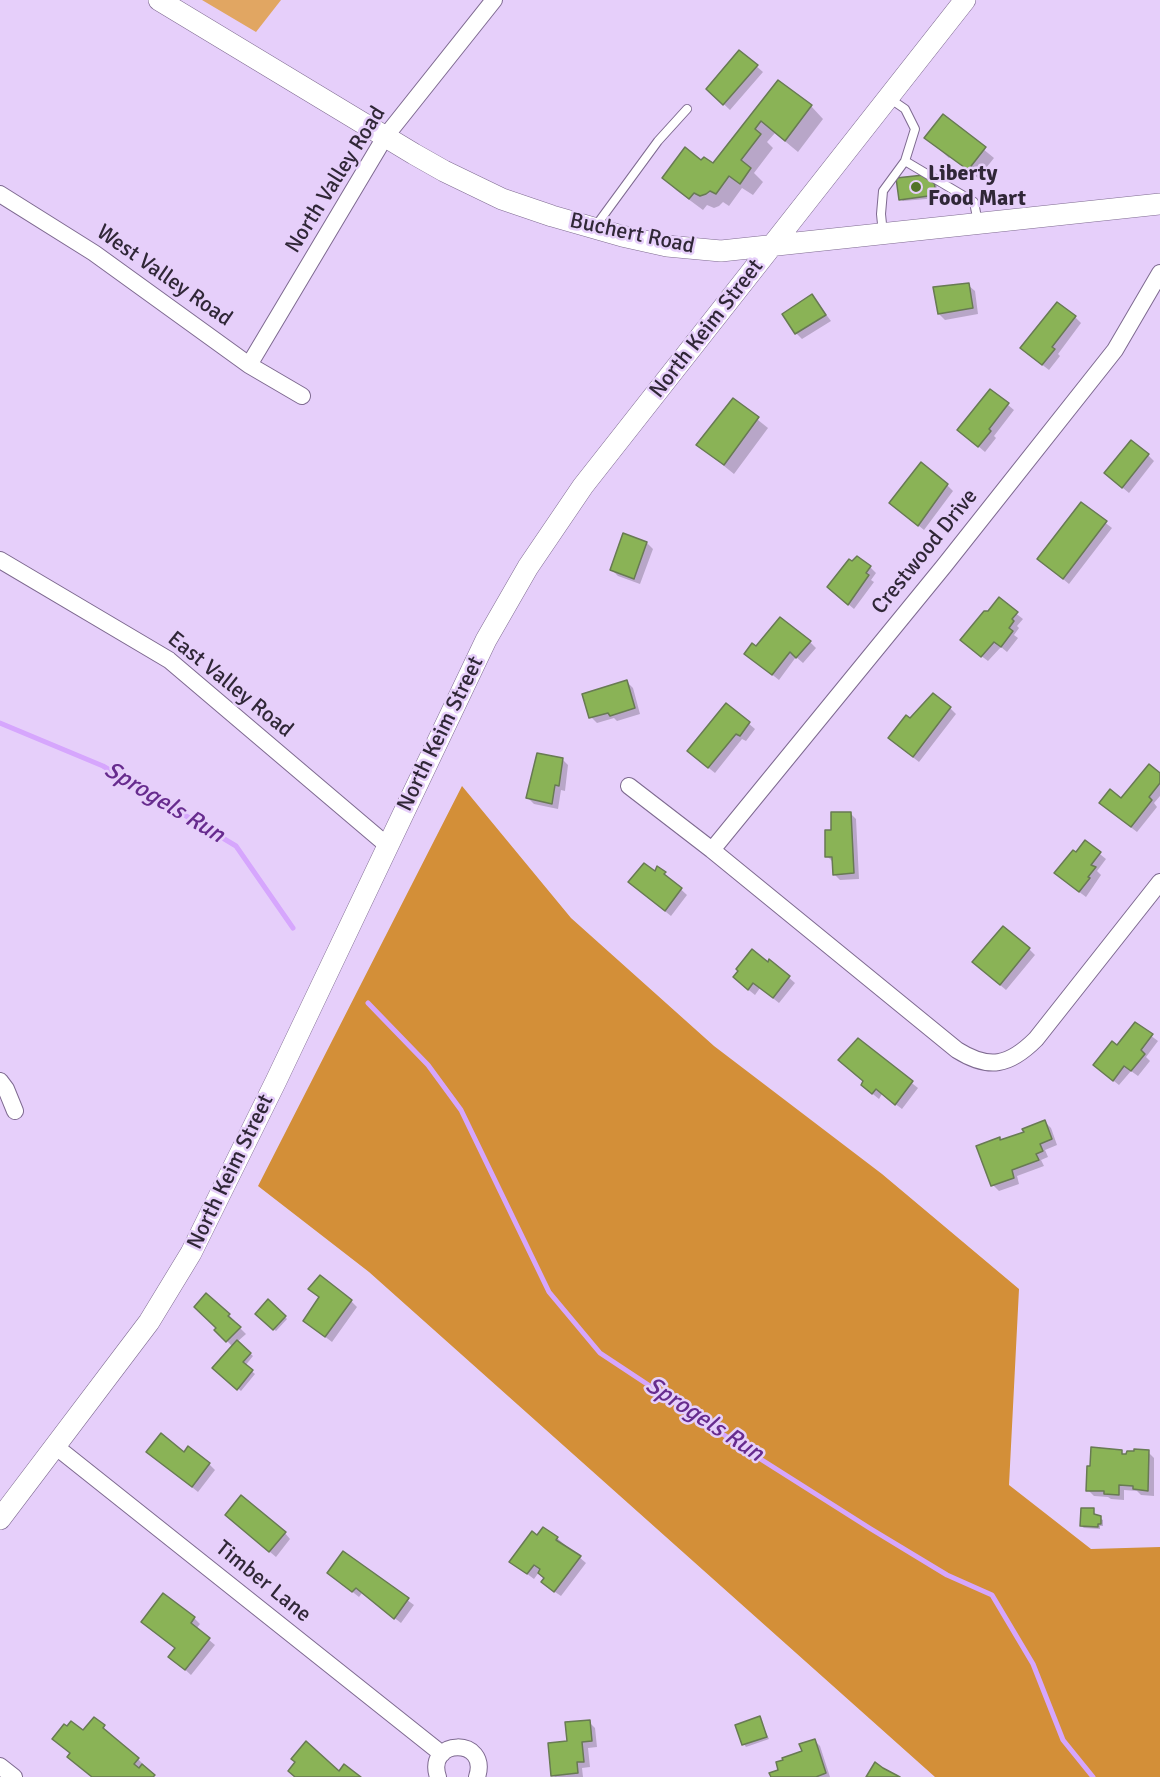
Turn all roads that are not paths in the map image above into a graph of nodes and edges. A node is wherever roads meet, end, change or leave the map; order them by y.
1 (159, 0) edge
2 (494, 0) edge
3 (965, 0) edge
4 (888, 98) junction
5 (687, 109) dead end
6 (385, 137) junction
7 (905, 161) junction
8 (0, 194) edge
9 (1160, 204) edge
10 (978, 224) junction
11 (594, 228) junction
12 (883, 235) junction
13 (772, 246) junction
14 (1160, 273) edge
15 (249, 365) junction
16 (302, 396) dead end
17 (0, 560) edge
18 (629, 786) dead end
19 (388, 846) junction
20 (712, 850) junction
21 (1160, 882) edge
22 (0, 1081) edge
23 (15, 1111) dead end
24 (56, 1446) junction
25 (0, 1519) edge
26 (441, 1754) junction
27 (0, 1766) edge
28 (14, 1777) edge
29 (438, 1777) edge
30 (477, 1777) edge

1 - 6 street, Buchert Road
2 - 6 street, North Valley Road
3 - 4 street, North Keim Street
4 - 7 lane
4 - 13 street, North Keim Street
5 - 11 lane
6 - 11 street, Buchert Road
6 - 15 street, North Valley Road
7 - 10 lane
7 - 12 lane
8 - 15 street, West Valley Road
9 - 10 street, Buchert Road
10 - 12 street, Buchert Road
11 - 13 street, Buchert Road
12 - 13 street, Buchert Road
13 - 19 street, North Keim Street
14 - 20 street, Crestwood Drive
15 - 16 street, West Valley Road
17 - 19 street, East Valley Road
18 - 20 street
19 - 24 street, North Keim Street
20 - 21 street
22 - 23 street
24 - 25 street, North Keim Street
24 - 26 street, Timber Lane
26 - 29 street
26 - 30 street
27 - 28 street

